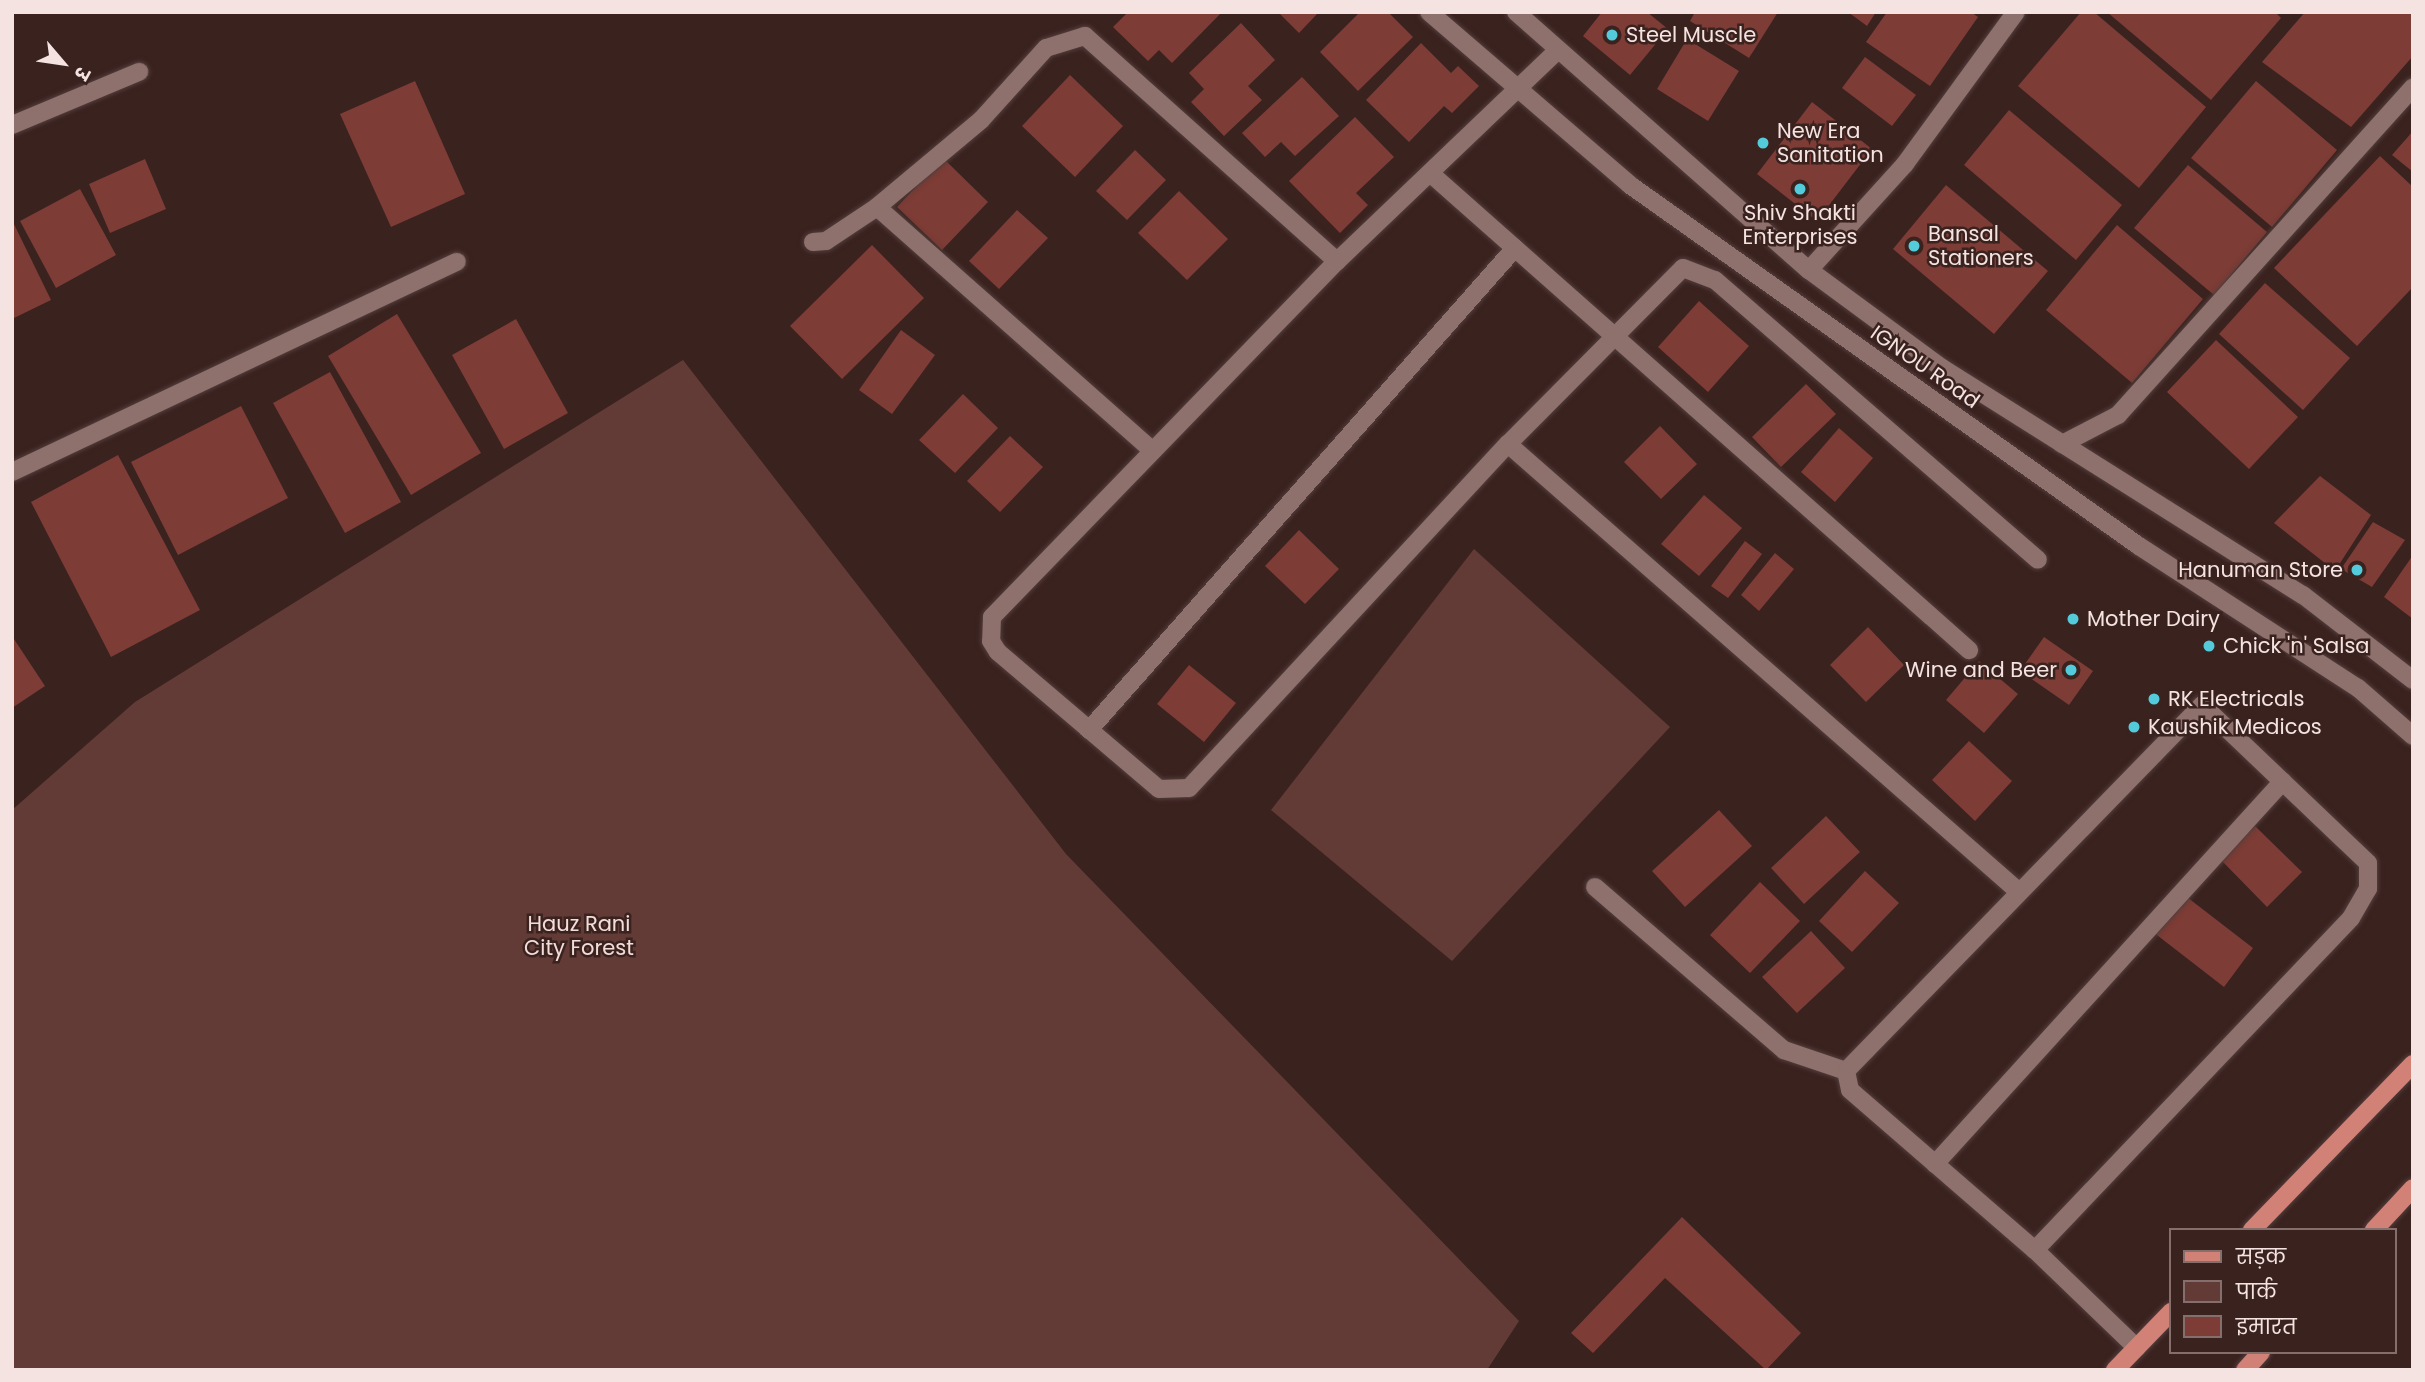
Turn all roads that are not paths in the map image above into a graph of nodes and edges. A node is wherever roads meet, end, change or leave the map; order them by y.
1 (1429, 12) edge
2 (1516, 12) edge
3 (2016, 12) edge
4 (1558, 50) junction
5 (139, 72) dead end
6 (2413, 87) edge
7 (1518, 91) junction
8 (12, 125) edge
9 (1430, 173) junction
10 (877, 207) junction
11 (813, 242) dead end
12 (1515, 248) junction
13 (1337, 261) junction
14 (457, 262) dead end
15 (1809, 270) junction
16 (1614, 335) junction
17 (1508, 444) junction
18 (2062, 444) junction
19 (1153, 451) junction
20 (12, 472) edge
21 (2038, 560) dead end
22 (1969, 650) dead end
23 (2412, 676) edge
24 (1089, 730) junction
25 (2413, 736) edge
26 (2283, 780) junction
27 (1595, 887) dead end
28 (2018, 891) junction
29 (2413, 1064) edge
30 (1846, 1071) junction
31 (1936, 1164) junction
32 (2413, 1188) edge
33 (2254, 1228) edge
34 (2376, 1228) edge
35 (2035, 1250) junction
36 (2170, 1313) edge
37 (2137, 1348) junction
38 (2259, 1354) edge
39 (2115, 1370) edge
40 (2245, 1370) edge

1 - 7 street, IGNOU Road
2 - 4 street, IGNOU Road
3 - 15 street
4 - 7 street
4 - 15 street, IGNOU Road
5 - 8 street
6 - 18 street
7 - 9 street
7 - 25 street, IGNOU Road
9 - 12 street
9 - 13 street
10 - 11 street
10 - 13 street
10 - 19 street
12 - 16 street
12 - 24 street
13 - 19 street
14 - 20 street
15 - 18 street, IGNOU Road
16 - 17 street
16 - 21 street
16 - 22 street
17 - 24 street
17 - 28 street
18 - 23 street, IGNOU Road
19 - 24 street
26 - 28 street
26 - 31 street
26 - 35 street
27 - 30 street
28 - 30 street
29 - 33 main road
30 - 31 street
31 - 35 street
32 - 34 main road
35 - 37 street
36 - 37 main road
37 - 39 main road
38 - 40 main road

